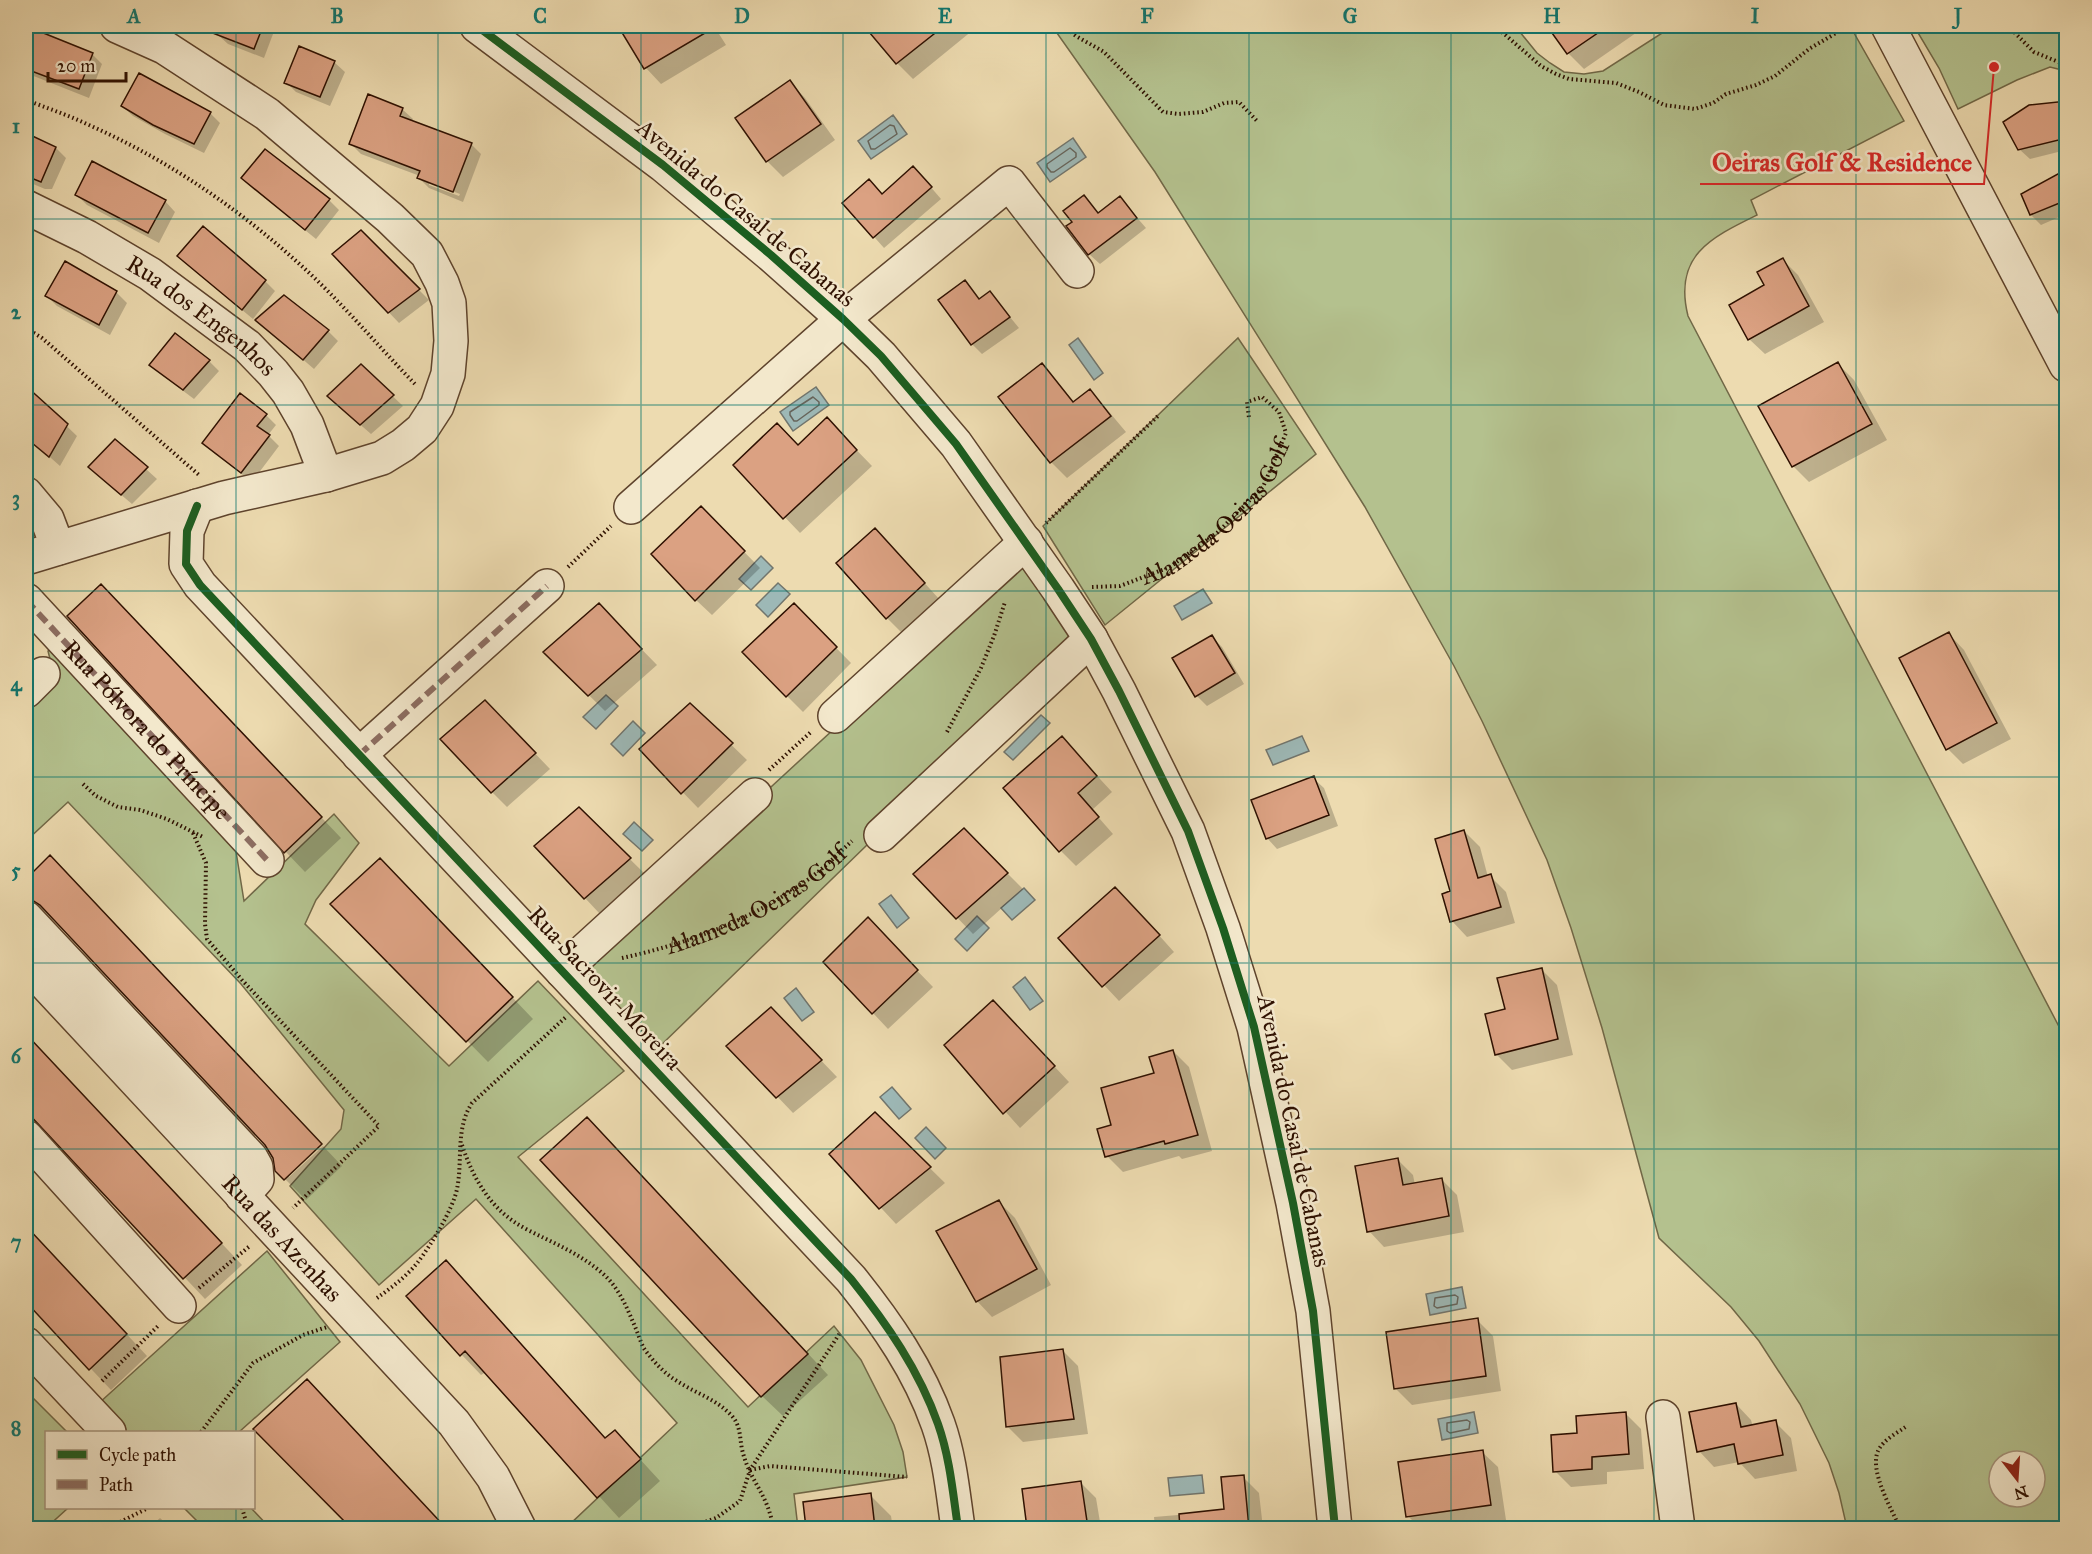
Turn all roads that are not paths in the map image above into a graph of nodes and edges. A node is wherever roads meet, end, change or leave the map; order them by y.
1 (117, 26) edge
2 (477, 26) edge
3 (1888, 26) edge
4 (26, 207) edge
5 (1077, 271) dead end
6 (843, 319) junction
7 (2067, 365) edge
8 (326, 475) junction
9 (26, 494) edge
10 (210, 502) junction
11 (631, 507) dead end
12 (123, 528) junction
13 (1026, 542) junction
14 (57, 548) junction
15 (26, 558) edge
16 (186, 564) junction
17 (559, 576) road end
18 (26, 600) edge
19 (1091, 639) junction
20 (835, 716) road end
21 (359, 755) junction
22 (755, 795) road end
23 (867, 837) road end
24 (256, 849) road end
25 (26, 918) edge
26 (26, 963) edge
27 (562, 971) junction
28 (26, 1137) edge
29 (242, 1196) junction
30 (178, 1306) dead end
31 (26, 1344) edge
32 (1663, 1417) dead end
33 (108, 1431) edge
34 (519, 1528) edge
35 (958, 1528) edge
36 (1335, 1528) edge
37 (1678, 1528) edge

1 - 8 street
2 - 6 street, Avenida do Casal de Cabanas
3 - 7 street
4 - 8 street, Rua dos Engenhos
5 - 6 street
6 - 11 street
6 - 13 street, Avenida do Casal de Cabanas
8 - 10 street
9 - 14 street
10 - 12 street
10 - 16 street
12 - 14 street
12 - 16 street, Rua Sacrovir Moreira
13 - 19 street, Avenida do Casal de Cabanas
13 - 20 street
14 - 15 street
16 - 21 street, Rua Sacrovir Moreira
17 - 21 street
18 - 24 street, Rua Pólvora do Príncipe
19 - 23 street
19 - 36 street, Avenida do Casal de Cabanas
21 - 27 street, Rua Sacrovir Moreira
22 - 27 street, Alameda Oeiras Golf
25 - 29 street
26 - 29 street, Rua das Azenhas
27 - 35 street, Rua Sacrovir Moreira
28 - 30 street
29 - 34 street, Rua das Azenhas
31 - 33 street
32 - 37 street

